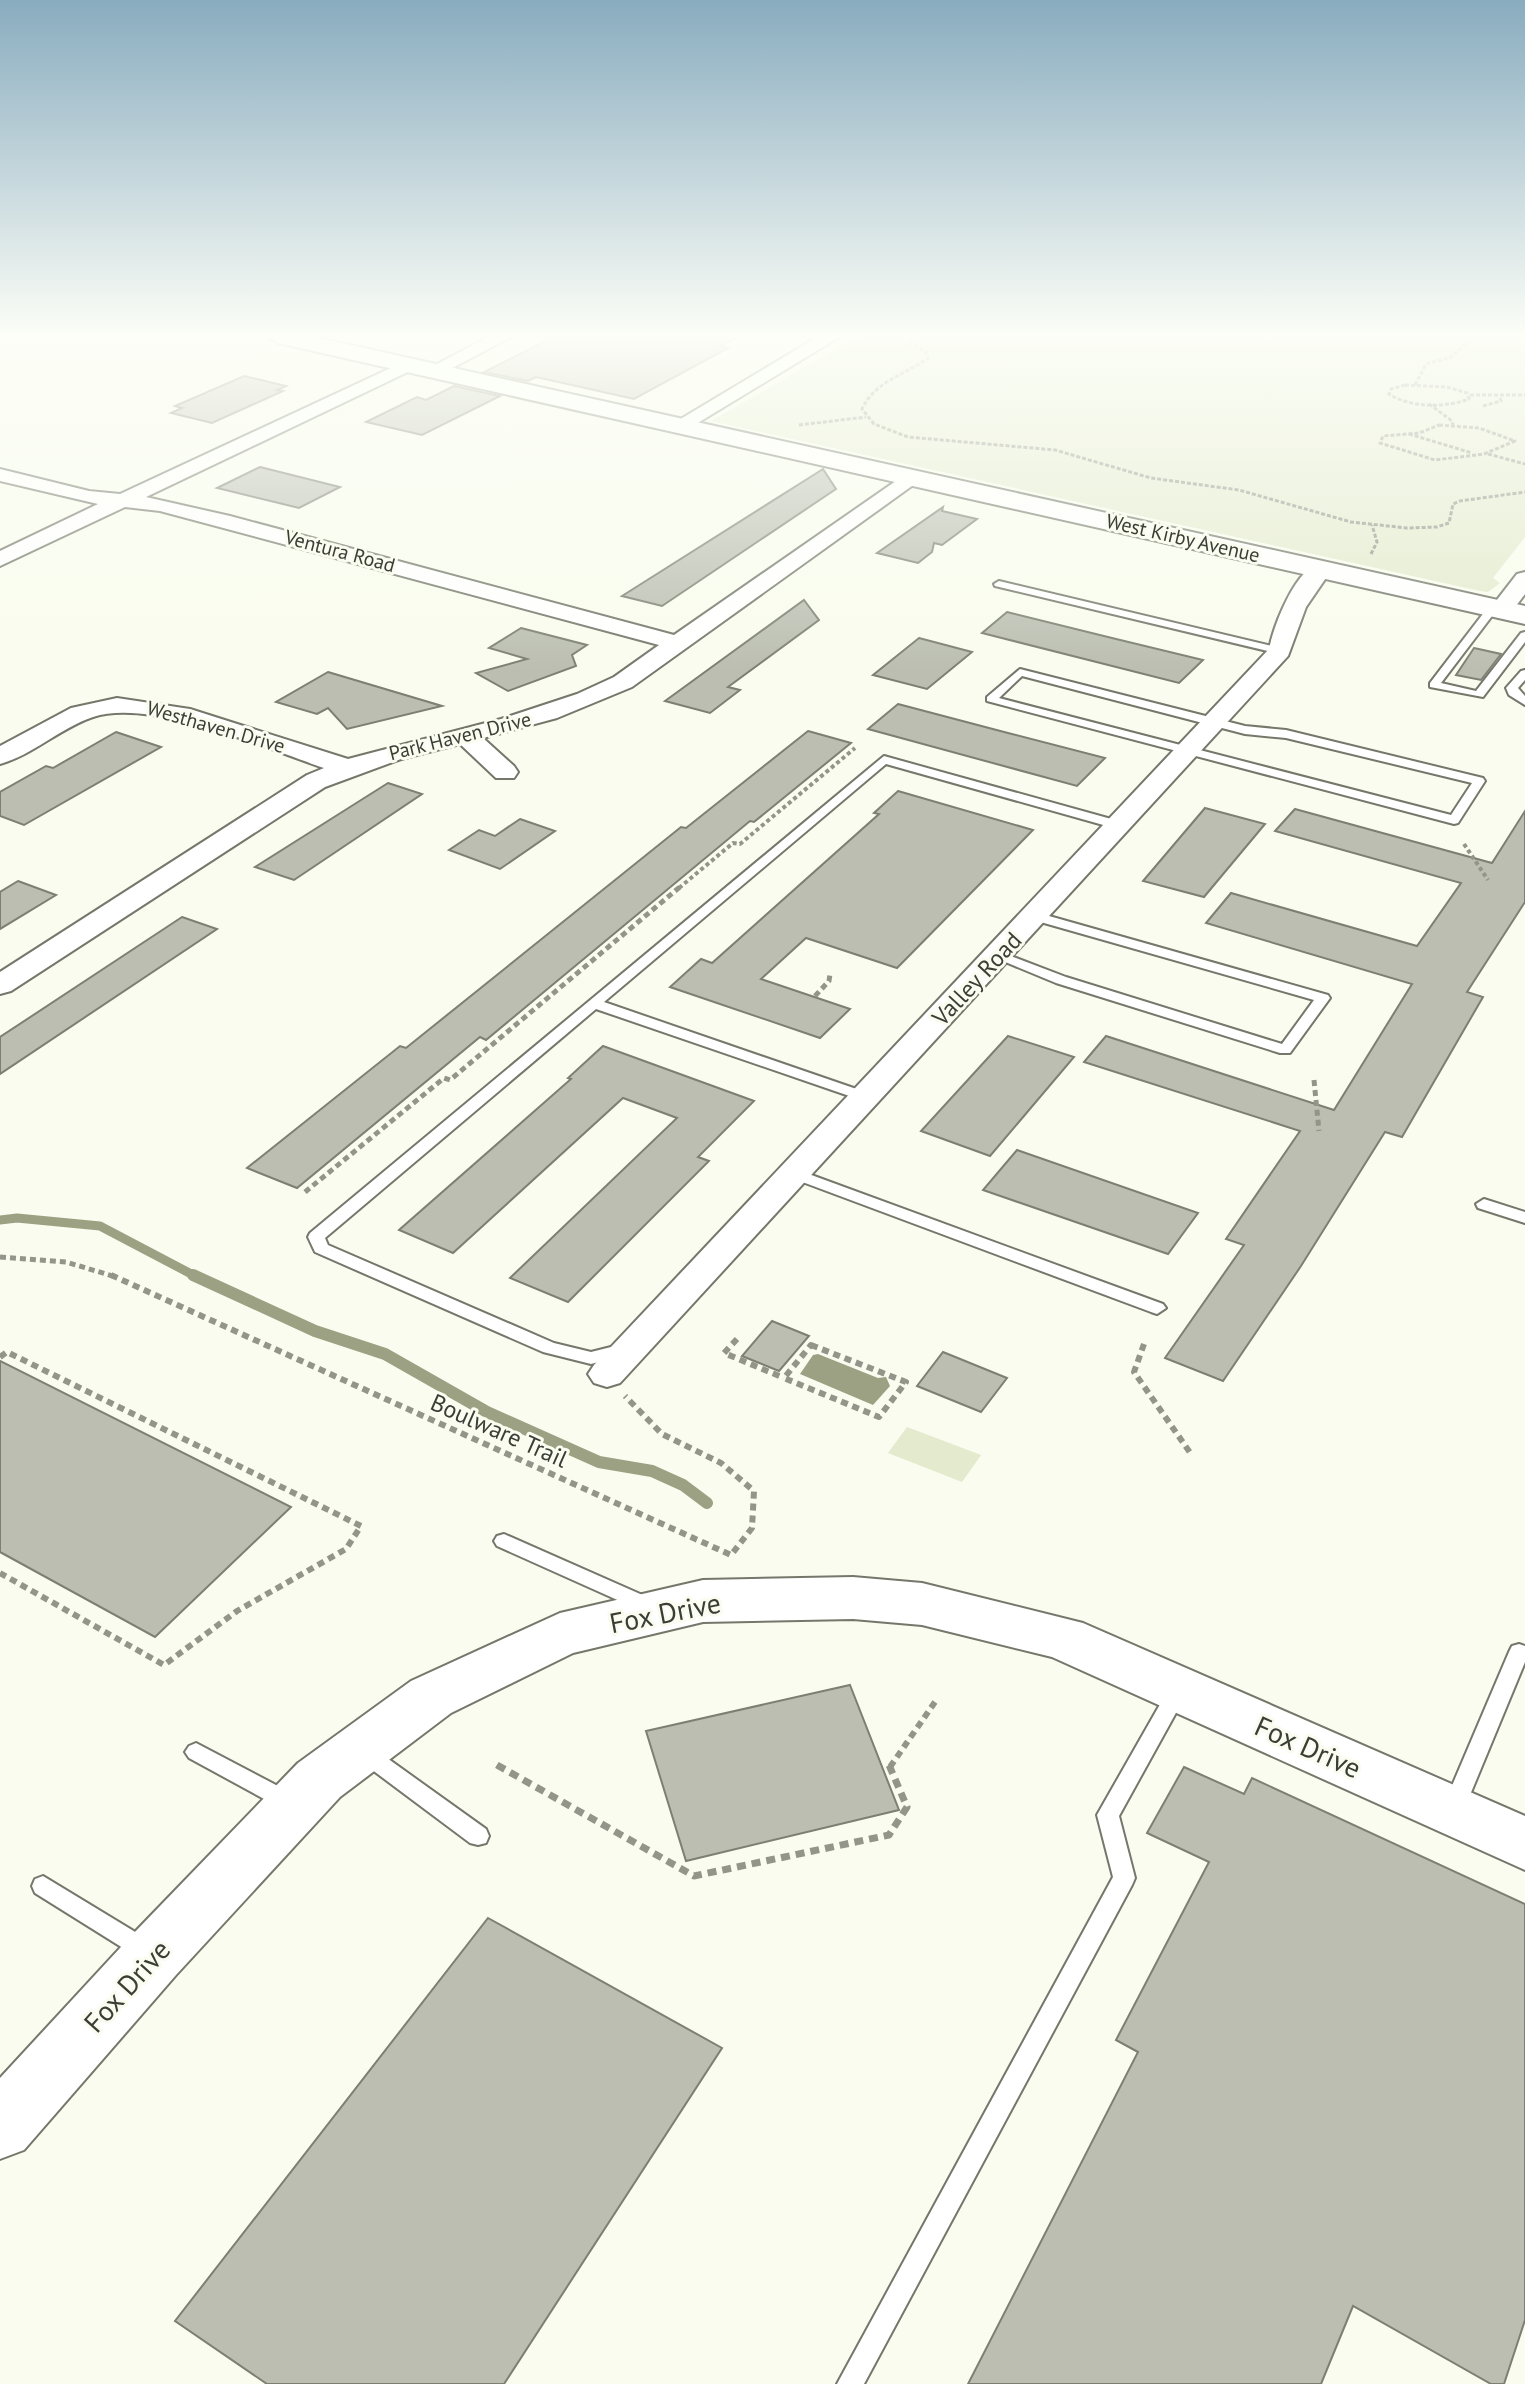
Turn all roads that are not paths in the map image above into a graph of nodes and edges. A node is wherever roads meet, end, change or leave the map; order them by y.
1 (236, 447) edge
2 (775, 447) edge
3 (0, 475) edge
4 (913, 478) junction
5 (123, 501) junction
6 (11, 549) edge
7 (0, 559) edge
8 (1321, 569) junction
9 (1525, 579) edge
10 (999, 584) dead end
11 (1506, 611) edge
12 (1525, 635) edge
13 (677, 643) junction
14 (1280, 651) junction
15 (1525, 673) edge
16 (1525, 702) edge
17 (1215, 722) junction
18 (466, 736) junction
19 (1188, 751) junction
20 (0, 756) edge
21 (346, 767) junction
22 (505, 772) dead end
23 (1118, 825) junction
24 (1035, 916) junction
25 (998, 956) junction
26 (0, 985) edge
27 (596, 1004) junction
28 (866, 1097) junction
29 (795, 1174) junction
30 (1484, 1204) dead end
31 (1525, 1218) edge
32 (1157, 1308) dead end
33 (628, 1349) junction
34 (607, 1374) road end
35 (504, 1541) dead end
36 (659, 1610) junction
37 (1525, 1654) edge
38 (1179, 1689) junction
39 (360, 1749) junction
40 (196, 1752) dead end
41 (295, 1805) junction
42 (1452, 1812) junction
43 (478, 1836) dead end
44 (1525, 1844) edge
45 (43, 1886) dead end
46 (154, 1955) junction
47 (0, 2127) edge
48 (850, 2384) edge

1 - 5 street
2 - 4 main road, West Kirby Avenue
3 - 5 street, Ventura Road
4 - 8 main road, West Kirby Avenue
4 - 13 street, Park Haven Drive
5 - 6 street
5 - 13 street, Ventura Road
6 - 7 street
8 - 11 main road, West Kirby Avenue
8 - 14 street, Valley Road
9 - 11 street
10 - 14 lane
11 - 12 lane
13 - 18 street, Park Haven Drive
14 - 17 street, Valley Road
15 - 16 lane
17 - 19 street, Valley Road
17 - 19 lane
17 - 19 lane
18 - 21 street, Park Haven Drive
18 - 22 street
19 - 23 street, Valley Road
20 - 21 street, Westhaven Drive
21 - 26 street, Park Haven Drive
23 - 24 street, Valley Road
23 - 27 lane
24 - 25 street, Valley Road
24 - 25 lane
25 - 28 street, Valley Road
27 - 28 lane
27 - 33 lane
28 - 29 street, Valley Road
29 - 32 lane
29 - 33 street, Valley Road
30 - 31 lane
33 - 34 street, Valley Road
35 - 36 lane
36 - 38 main road, Fox Drive
36 - 39 main road, Fox Drive
37 - 42 lane
38 - 42 main road, Fox Drive
38 - 48 lane
39 - 41 main road, Fox Drive
39 - 43 lane
40 - 41 lane
41 - 46 main road, Fox Drive
42 - 44 main road, Fox Drive
45 - 46 lane
46 - 47 main road, Fox Drive

